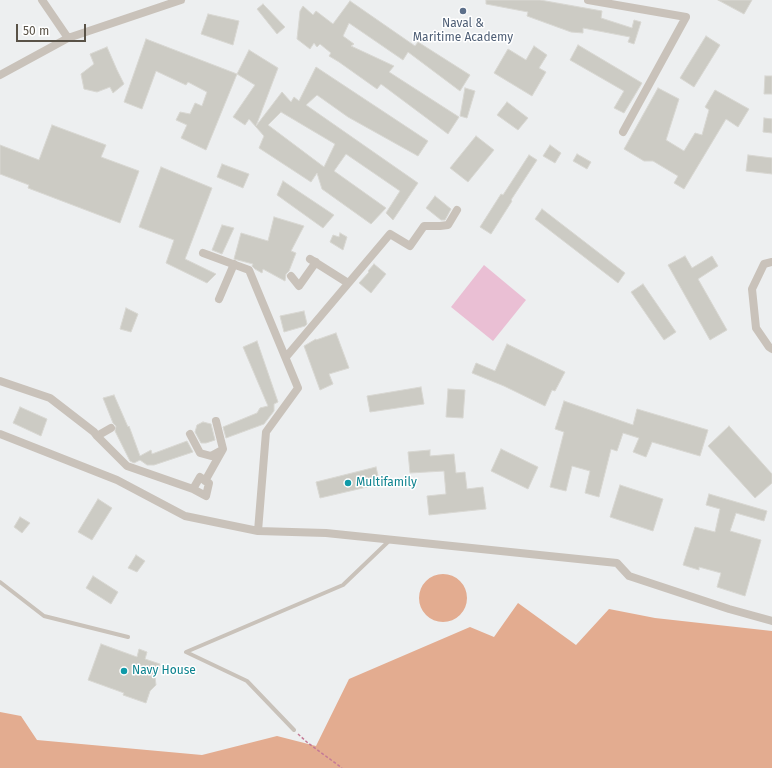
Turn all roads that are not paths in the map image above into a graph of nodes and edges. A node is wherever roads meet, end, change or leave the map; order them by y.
1 (42, 0) edge
2 (181, 0) edge
3 (588, 0) edge
4 (68, 38) junction
5 (0, 74) edge
6 (623, 132) dead end
7 (457, 210) dead end
8 (203, 253) dead end
9 (772, 262) edge
10 (234, 264) junction
11 (291, 276) dead end
12 (348, 283) junction
13 (219, 299) dead end
14 (772, 350) edge
15 (286, 357) junction
16 (0, 382) edge
17 (216, 421) dead end
18 (111, 428) dead end
19 (0, 434) edge
20 (190, 434) dead end
21 (97, 436) junction
22 (223, 449) junction
23 (205, 481) junction
24 (193, 489) junction
25 (258, 531) junction
26 (390, 540) junction
27 (0, 582) edge
28 (772, 621) edge
29 (128, 637) dead end
30 (294, 730) road end

1 - 4 street
2 - 4 street
3 - 6 street
4 - 5 street
7 - 12 street
8 - 10 street
9 - 14 street
10 - 13 street
10 - 15 street
11 - 12 street
12 - 15 street
15 - 25 street
16 - 21 street
17 - 22 street
18 - 21 street
19 - 25 street
20 - 22 street
21 - 24 street
22 - 23 street
23 - 24 street
23 - 24 street
25 - 26 street
26 - 28 street
26 - 30 lane
27 - 29 lane

